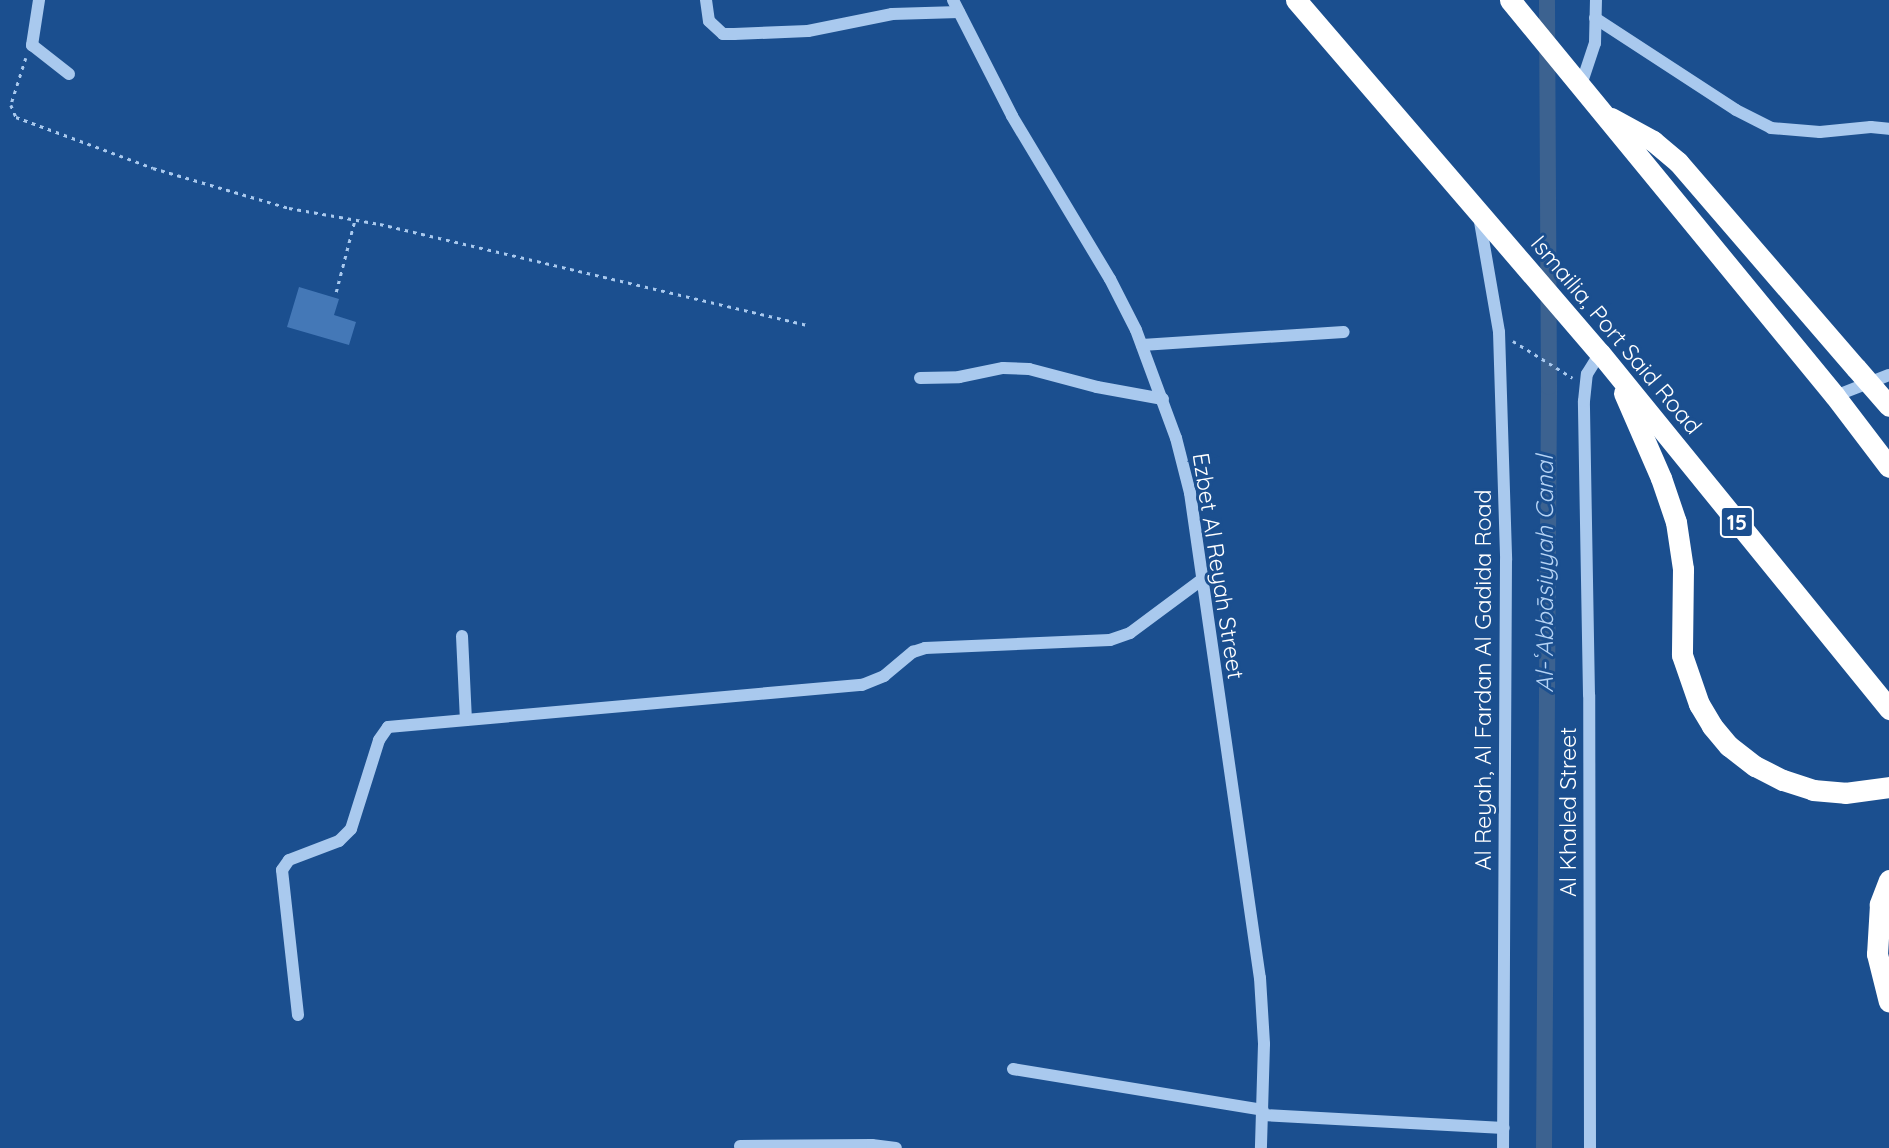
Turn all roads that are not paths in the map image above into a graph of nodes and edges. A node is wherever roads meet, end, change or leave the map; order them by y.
1 (38, 0) edge
2 (706, 0) edge
3 (1296, 0) edge
4 (1596, 0) edge
5 (1512, 2) edge
6 (956, 6) edge
7 (1595, 18) junction
8 (69, 74) dead end
9 (1581, 85) junction
10 (1606, 116) junction
11 (1889, 129) edge
12 (1485, 221) junction
13 (1344, 332) dead end
14 (1142, 345) junction
15 (1600, 353) junction
16 (1617, 374) junction
17 (1889, 375) edge
18 (920, 378) dead end
19 (1835, 396) junction
20 (1163, 399) junction
21 (1889, 406) edge
22 (1889, 467) edge
23 (1200, 581) junction
24 (462, 636) dead end
25 (1889, 709) edge
26 (466, 720) junction
27 (1889, 787) edge
28 (1889, 880) edge
29 (1889, 1002) edge
30 (298, 1015) dead end
31 (1013, 1069) dead end
32 (1263, 1112) junction
33 (1504, 1129) junction
34 (740, 1146) dead end
35 (896, 1148) edge
36 (1261, 1148) edge
37 (1503, 1148) edge
38 (1590, 1148) edge

1 - 8 street
2 - 6 street
3 - 12 highway, Ismailia, Port Said Road / 15
4 - 7 street
5 - 9 highway
6 - 14 street, Ezbet Al Reyah Street
7 - 9 street
7 - 11 street
9 - 10 highway
10 - 19 highway
10 - 21 highway, bridge
12 - 15 highway, Ismailia, Port Said Road / 15
12 - 33 street, Al Reyah, Al Fardan Al Gadida Road
13 - 14 street
14 - 20 street, Ezbet Al Reyah Street
15 - 16 highway, Ismailia, Port Said Road / 15
15 - 38 street, Al Khaled Street
16 - 25 highway, Ismailia, Port Said Road / 15
16 - 27 highway
17 - 19 street
18 - 20 street
19 - 22 highway
20 - 23 street, Ezbet Al Reyah Street
23 - 26 street
23 - 32 street, Ezbet Al Reyah Street
24 - 26 street
26 - 30 street
28 - 29 highway
31 - 32 street
32 - 33 street
32 - 36 street, Ezbet Al Reyah Street
33 - 37 street, Al Reyah, Al Fardan Al Gadida Road
34 - 35 street

